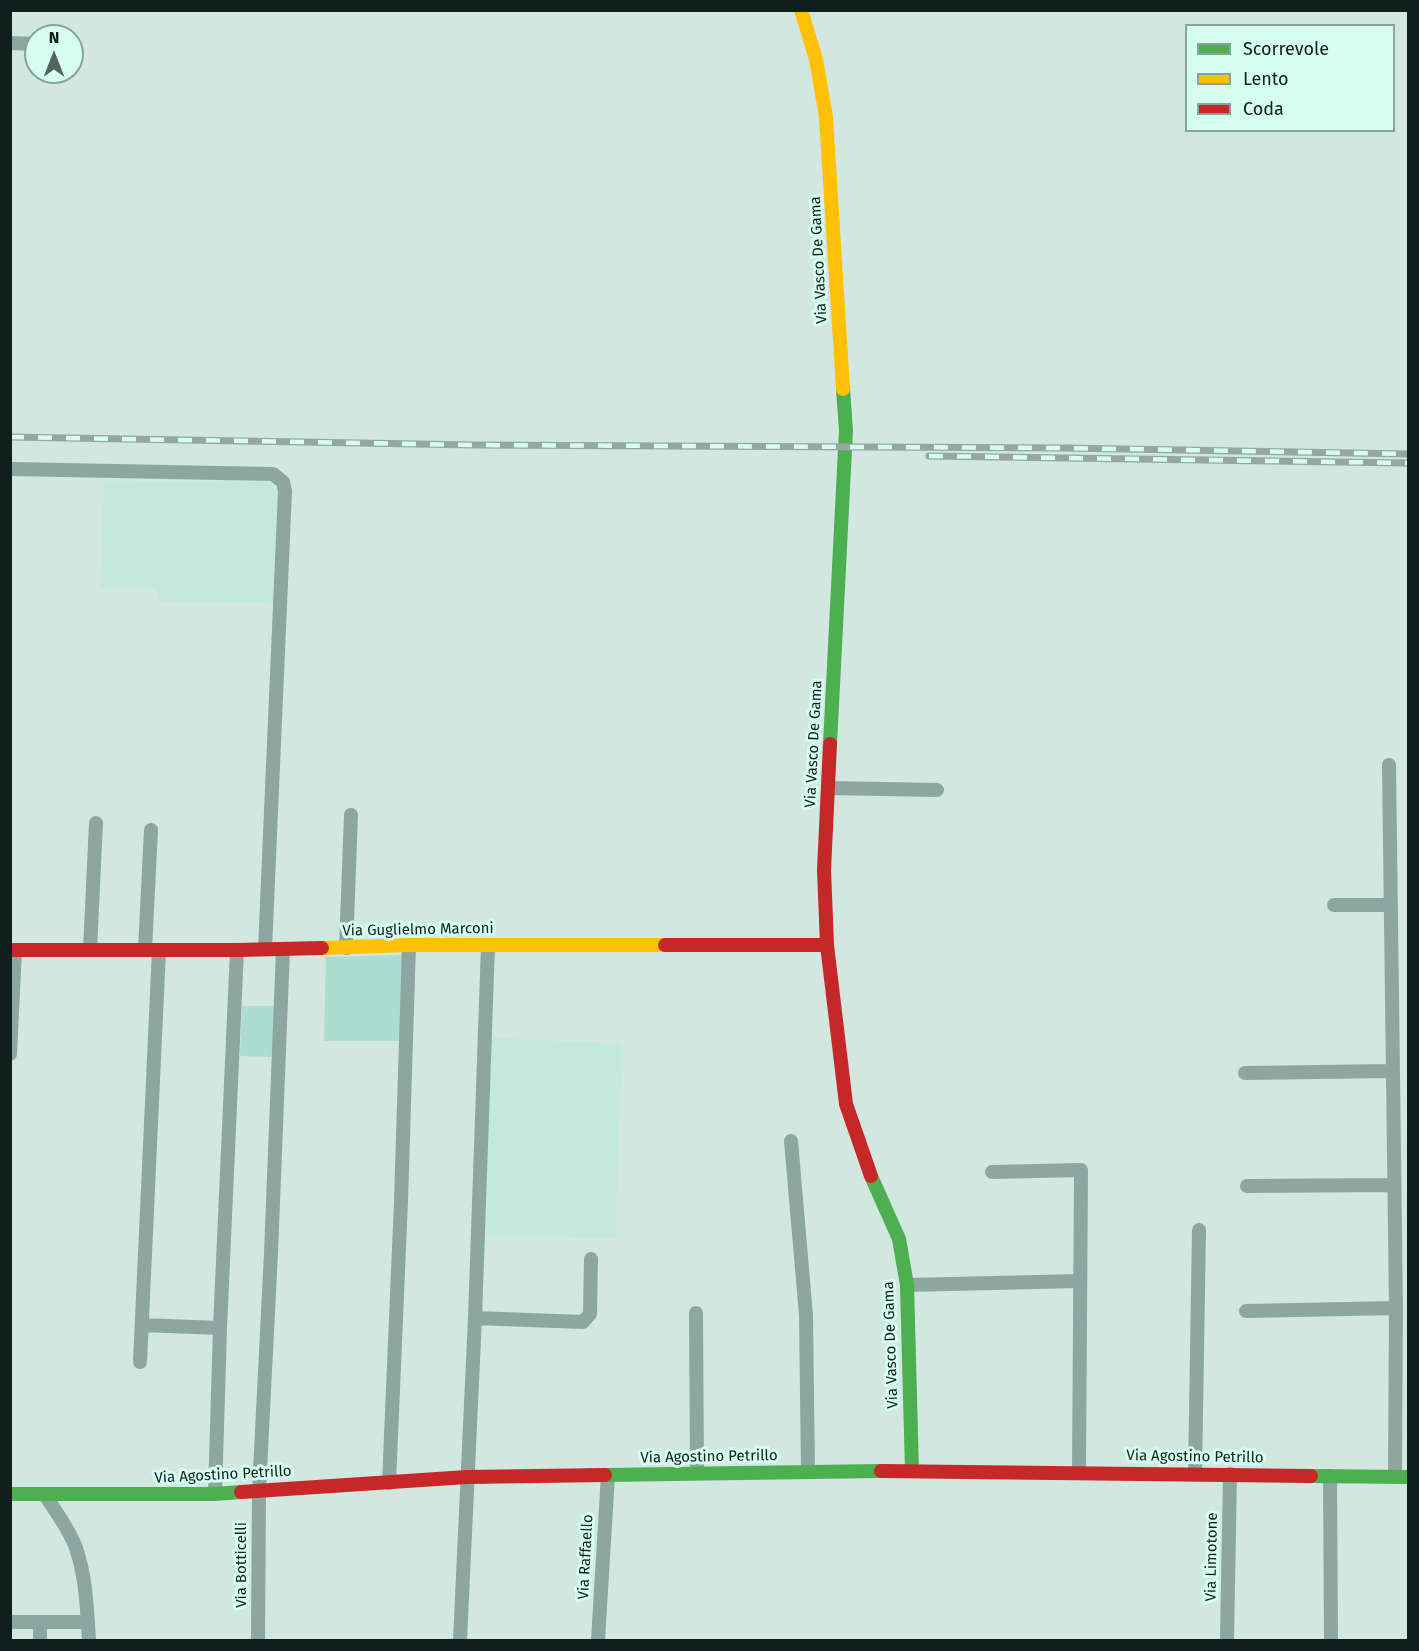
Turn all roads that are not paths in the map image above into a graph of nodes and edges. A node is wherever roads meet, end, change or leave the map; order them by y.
1 (801, 10) edge
2 (10, 470) edge
3 (1389, 765) dead end
4 (828, 788) junction
5 (937, 789) dead end
6 (351, 815) dead end
7 (96, 823) dead end
8 (151, 830) dead end
9 (1334, 905) dead end
10 (1391, 905) junction
11 (409, 945) junction
12 (488, 945) junction
13 (827, 945) junction
14 (346, 948) junction
15 (265, 949) junction
16 (283, 949) junction
17 (13, 950) edge
18 (90, 950) junction
19 (152, 950) junction
20 (237, 950) junction
21 (10, 1054) edge
22 (1392, 1071) junction
23 (1245, 1073) dead end
24 (791, 1141) dead end
25 (992, 1172) dead end
26 (1393, 1185) junction
27 (1247, 1186) dead end
28 (1198, 1230) dead end
29 (591, 1259) dead end
30 (1080, 1281) junction
31 (907, 1285) junction
32 (1396, 1308) junction
33 (1246, 1311) dead end
34 (696, 1313) dead end
35 (475, 1318) junction
36 (142, 1325) junction
37 (220, 1329) junction
38 (140, 1362) dead end
39 (912, 1471) junction
40 (808, 1472) junction
41 (1079, 1472) junction
42 (697, 1473) junction
43 (1195, 1474) junction
44 (1230, 1474) junction
45 (608, 1475) junction
46 (1330, 1476) junction
47 (467, 1477) junction
48 (1402, 1477) edge
49 (389, 1483) junction
50 (259, 1490) junction
51 (10, 1494) edge
52 (215, 1494) junction
53 (45, 1495) junction
54 (10, 1622) edge
55 (40, 1622) junction
56 (88, 1622) junction
57 (40, 1641) edge
58 (89, 1641) edge
59 (258, 1641) edge
60 (460, 1641) edge
61 (598, 1641) edge
62 (1227, 1641) edge
63 (1331, 1641) edge

1 - 4 street, Via Vasco De Gama
2 - 15 street
3 - 10 street
4 - 5 street
4 - 13 street, Via Vasco De Gama
6 - 14 street
7 - 18 street
8 - 19 street
9 - 10 street
10 - 22 street
11 - 12 street, Via Guglielmo Marconi
11 - 14 street, Via Guglielmo Marconi
11 - 49 street
12 - 13 street, Via Guglielmo Marconi
12 - 35 street
13 - 31 street, Via Vasco De Gama
14 - 16 street, Via Guglielmo Marconi
15 - 16 street, Via Guglielmo Marconi
15 - 20 street, Via Guglielmo Marconi
16 - 50 street, Via Botticelli
17 - 18 street, Via Guglielmo Marconi
17 - 21 street
18 - 19 street, Via Guglielmo Marconi
19 - 20 street, Via Guglielmo Marconi
19 - 36 street
20 - 37 street
22 - 23 street
22 - 26 street
24 - 40 street
25 - 30 street
26 - 27 street
26 - 32 street
28 - 43 street
29 - 35 street
30 - 31 street
30 - 41 street
31 - 39 street, Via Vasco De Gama
32 - 33 street
32 - 48 street
34 - 42 street
35 - 47 street
36 - 37 street
36 - 38 street
37 - 52 street
39 - 40 street, Via Agostino Petrillo
39 - 41 street, Via Agostino Petrillo
40 - 42 street, Via Agostino Petrillo
41 - 43 street, Via Agostino Petrillo
42 - 45 street, Via Agostino Petrillo
43 - 44 street, Via Agostino Petrillo
44 - 46 street, Via Agostino Petrillo
44 - 62 street, Via Limotone
45 - 47 street, Via Agostino Petrillo
45 - 61 street, Via Raffaello
46 - 48 street, Via Agostino Petrillo
46 - 63 street
47 - 49 street, Via Agostino Petrillo
47 - 60 street
49 - 50 street, Via Agostino Petrillo
50 - 52 street, Via Agostino Petrillo
50 - 59 street, Via Botticelli
51 - 53 street, Via Agostino Petrillo
52 - 53 street, Via Agostino Petrillo
53 - 56 street
54 - 55 street
55 - 56 street
55 - 57 street
56 - 58 street

